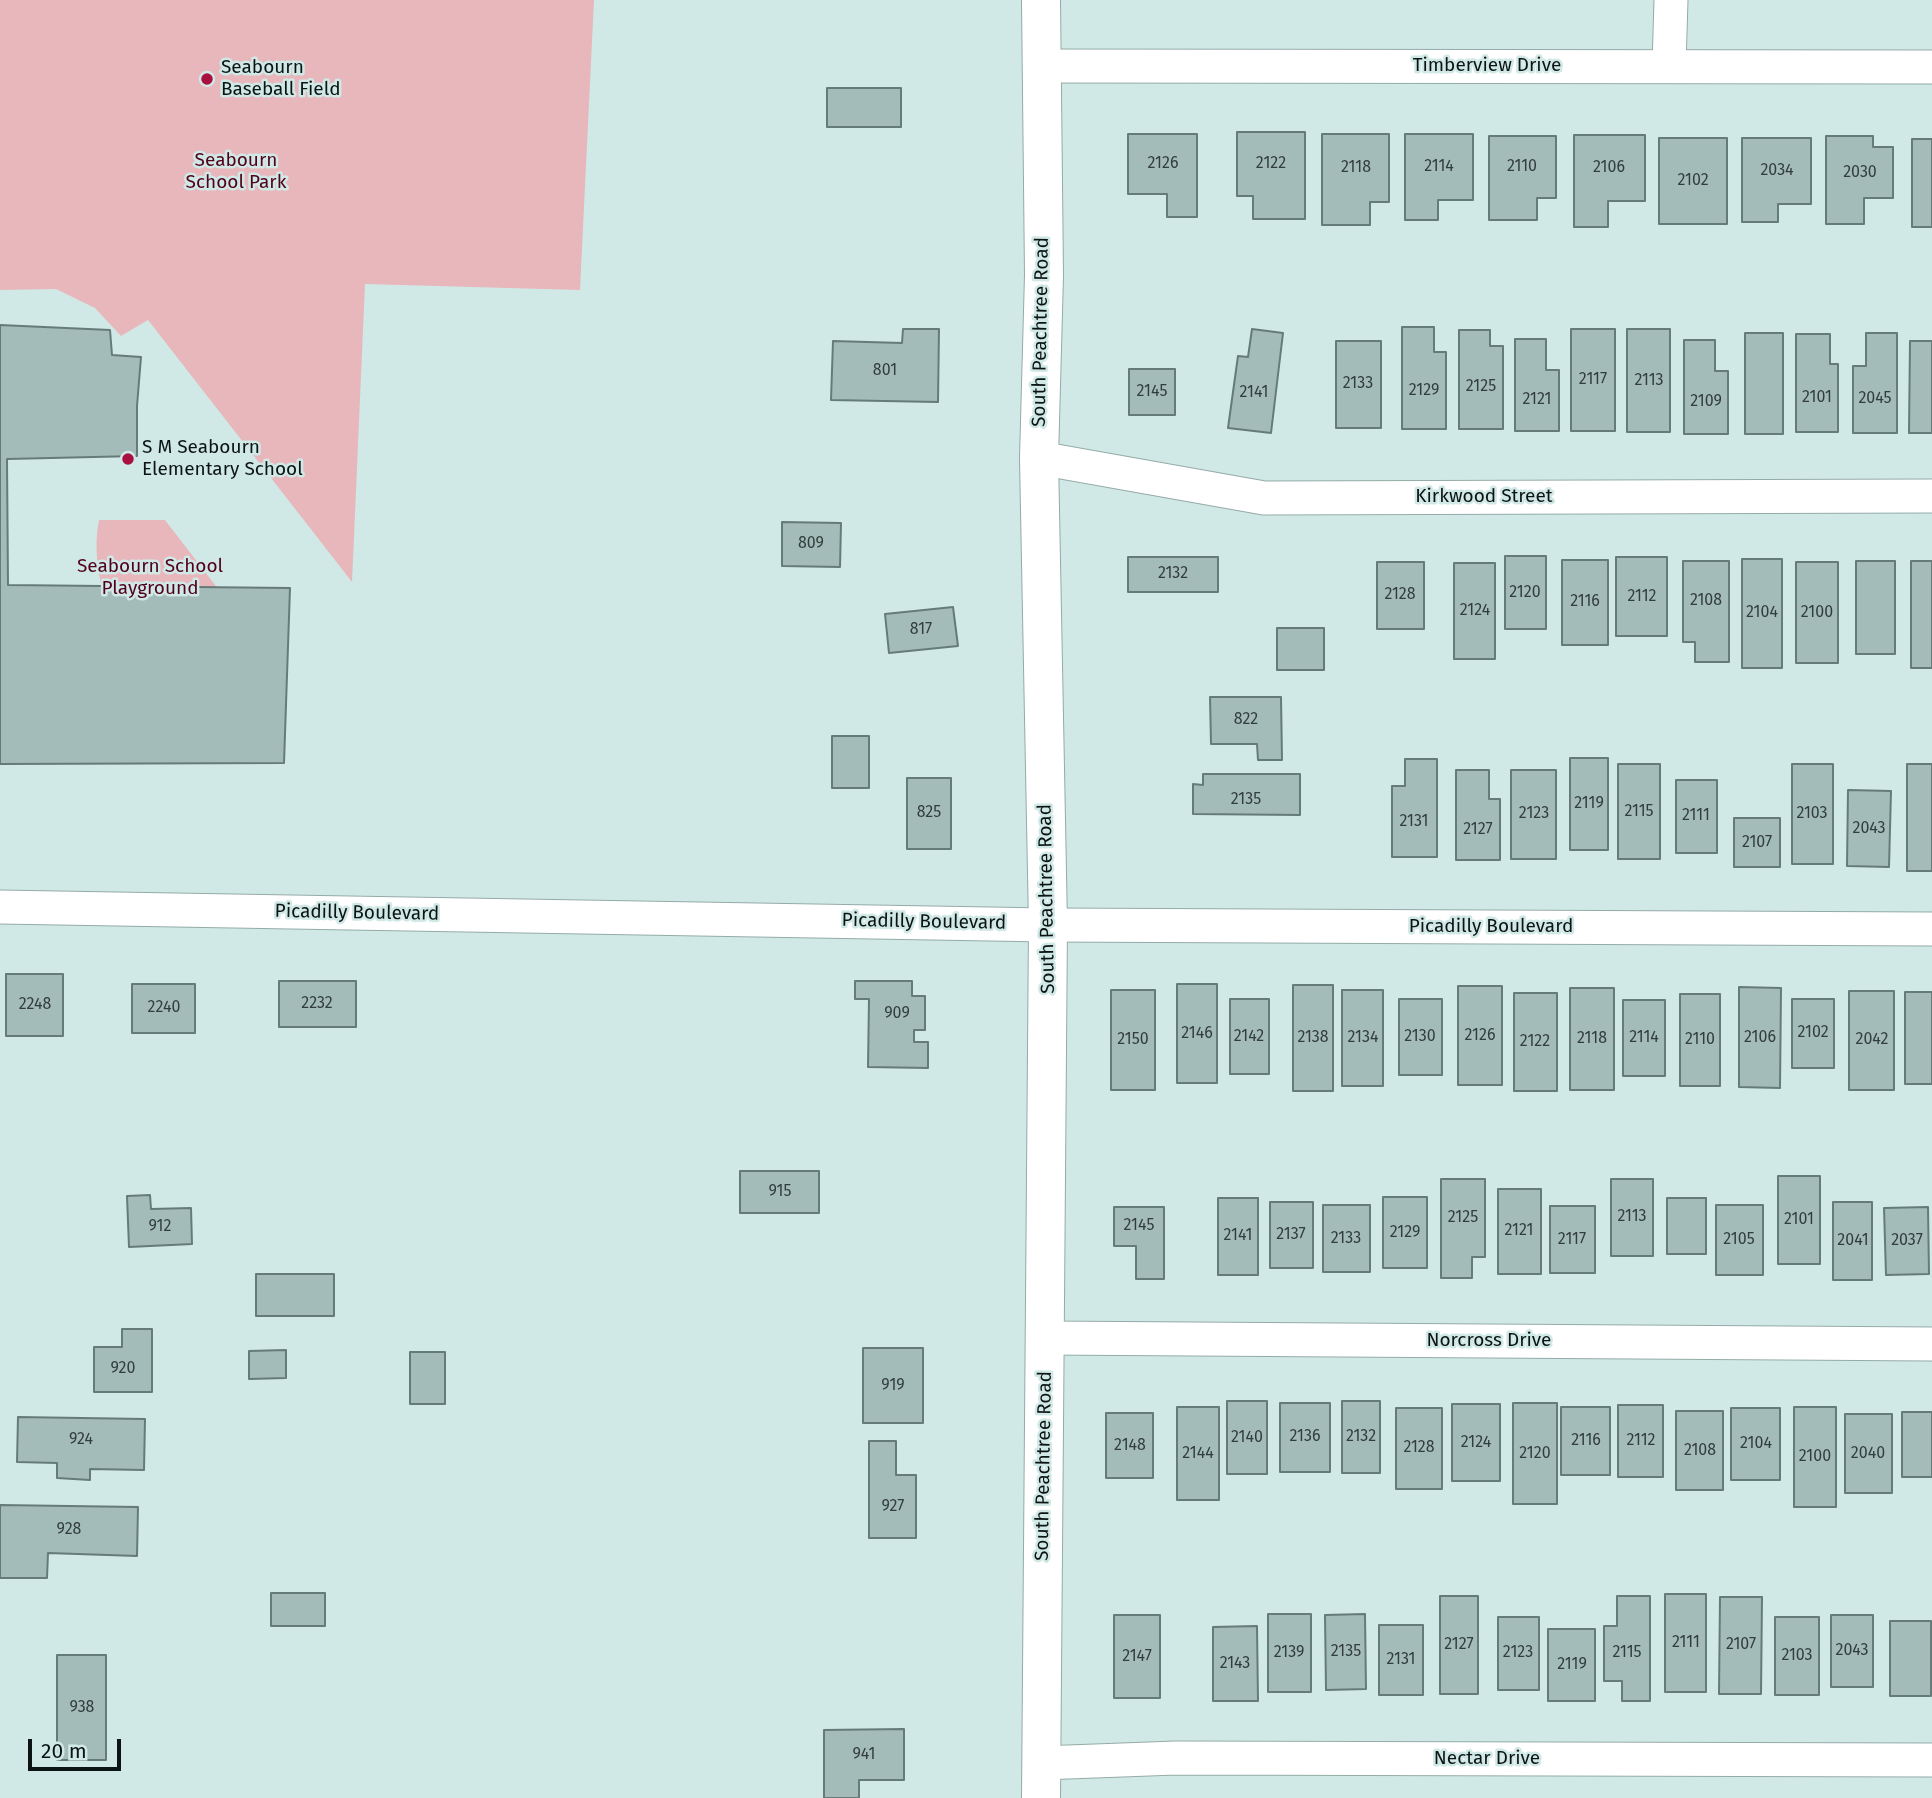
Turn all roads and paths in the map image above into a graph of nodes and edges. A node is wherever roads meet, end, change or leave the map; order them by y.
1 (1041, 0) edge
2 (1671, 0) edge
3 (1042, 66) junction
4 (1669, 66) junction
5 (1932, 67) edge
6 (1039, 458) junction
7 (1932, 496) edge
8 (0, 907) edge
9 (1048, 925) junction
10 (1932, 929) edge
11 (1045, 1338) junction
12 (1932, 1345) edge
13 (1932, 1760) edge
14 (1041, 1781) edge

1 - 3 main road, South Peachtree Road
2 - 4 street
3 - 4 street, Timberview Drive
3 - 6 main road, South Peachtree Road
4 - 5 street, Timberview Drive
6 - 7 street, Kirkwood Street
6 - 9 main road, South Peachtree Road
8 - 9 street, Picadilly Boulevard
9 - 10 street, Picadilly Boulevard
9 - 11 main road, South Peachtree Road
11 - 12 street, Norcross Drive
11 - 14 main road, South Peachtree Road
13 - 14 street, Nectar Drive

